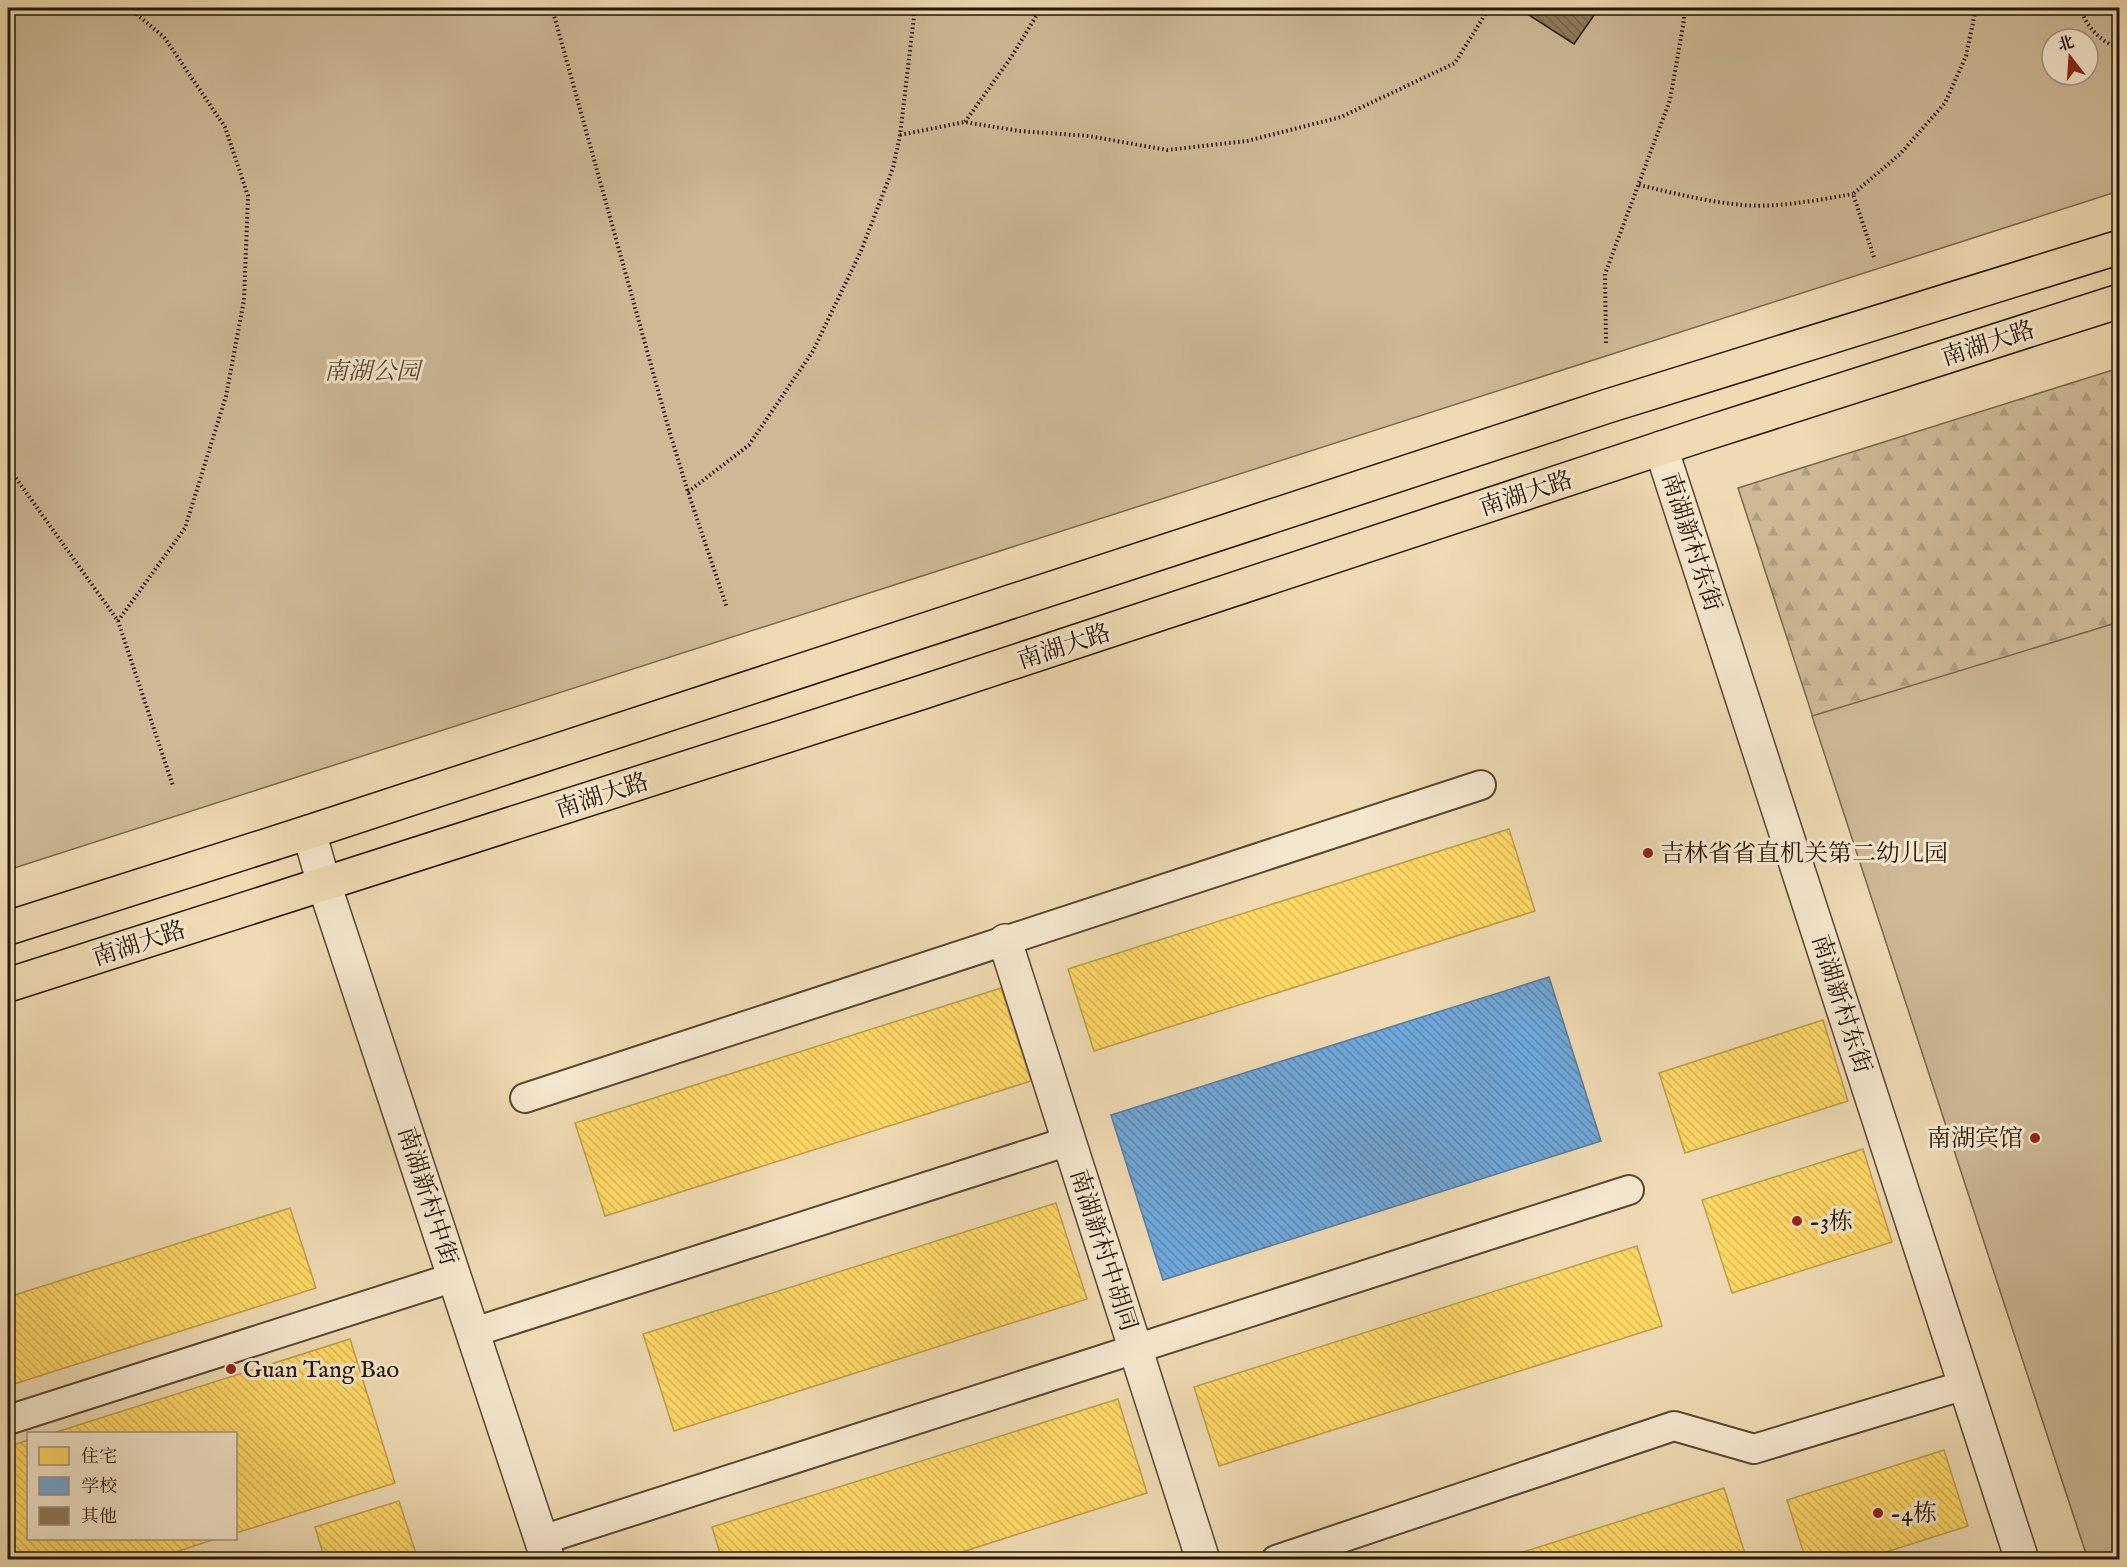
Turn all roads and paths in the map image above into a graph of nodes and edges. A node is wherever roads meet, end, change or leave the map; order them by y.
1 (129, 8) edge
2 (552, 8) edge
3 (915, 8) edge
4 (1041, 8) edge
5 (1489, 8) edge
6 (1684, 8) edge
7 (1976, 8) edge
8 (2081, 8) edge
9 (2120, 49) edge
10 (965, 122) junction
11 (900, 135) junction
12 (1639, 185) junction
13 (1852, 194) junction
14 (2120, 247) edge
15 (1874, 257) dead end
16 (2120, 301) edge
17 (1606, 343) dead end
18 (1661, 448) junction
19 (8, 467) edge
20 (688, 492) junction
21 (727, 608) dead end
22 (118, 621) junction
23 (1481, 785) dead end
24 (173, 786) dead end
25 (309, 832) junction
26 (324, 884) junction
27 (8, 928) edge
28 (1005, 941) junction
29 (8, 985) edge
30 (525, 1098) dead end
31 (1069, 1141) junction
32 (1629, 1190) dead end
33 (455, 1277) junction
34 (474, 1332) junction
35 (1136, 1349) junction
36 (1965, 1384) junction
37 (8, 1420) edge
38 (545, 1550) edge
39 (1203, 1560) edge
40 (1276, 1560) edge
41 (2022, 1560) edge

1 - 22 path
2 - 20 path
3 - 11 path
4 - 10 path
5 - 10 path
6 - 12 path
7 - 13 path
8 - 9 path
10 - 11 path
11 - 20 path
12 - 13 path
12 - 17 path
13 - 15 path
14 - 25 main road
16 - 18 main road, 南湖大路
18 - 26 main road, 南湖大路
18 - 36 street, 南湖新村东街
19 - 22 path
20 - 21 path
22 - 24 path
23 - 28 lane
25 - 26 street, 南湖新村中街
25 - 27 main road
26 - 29 main road, 南湖大路
26 - 33 street, 南湖新村中街
28 - 30 lane
28 - 31 street, 南湖新村中胡同
31 - 34 lane
31 - 35 street, 南湖新村中胡同
32 - 35 lane
33 - 34 street, 南湖新村中街
33 - 37 lane
34 - 38 street, 南湖新村中街
35 - 38 lane
35 - 39 street, 南湖新村中胡同
36 - 40 lane
36 - 41 street, 南湖新村东街

